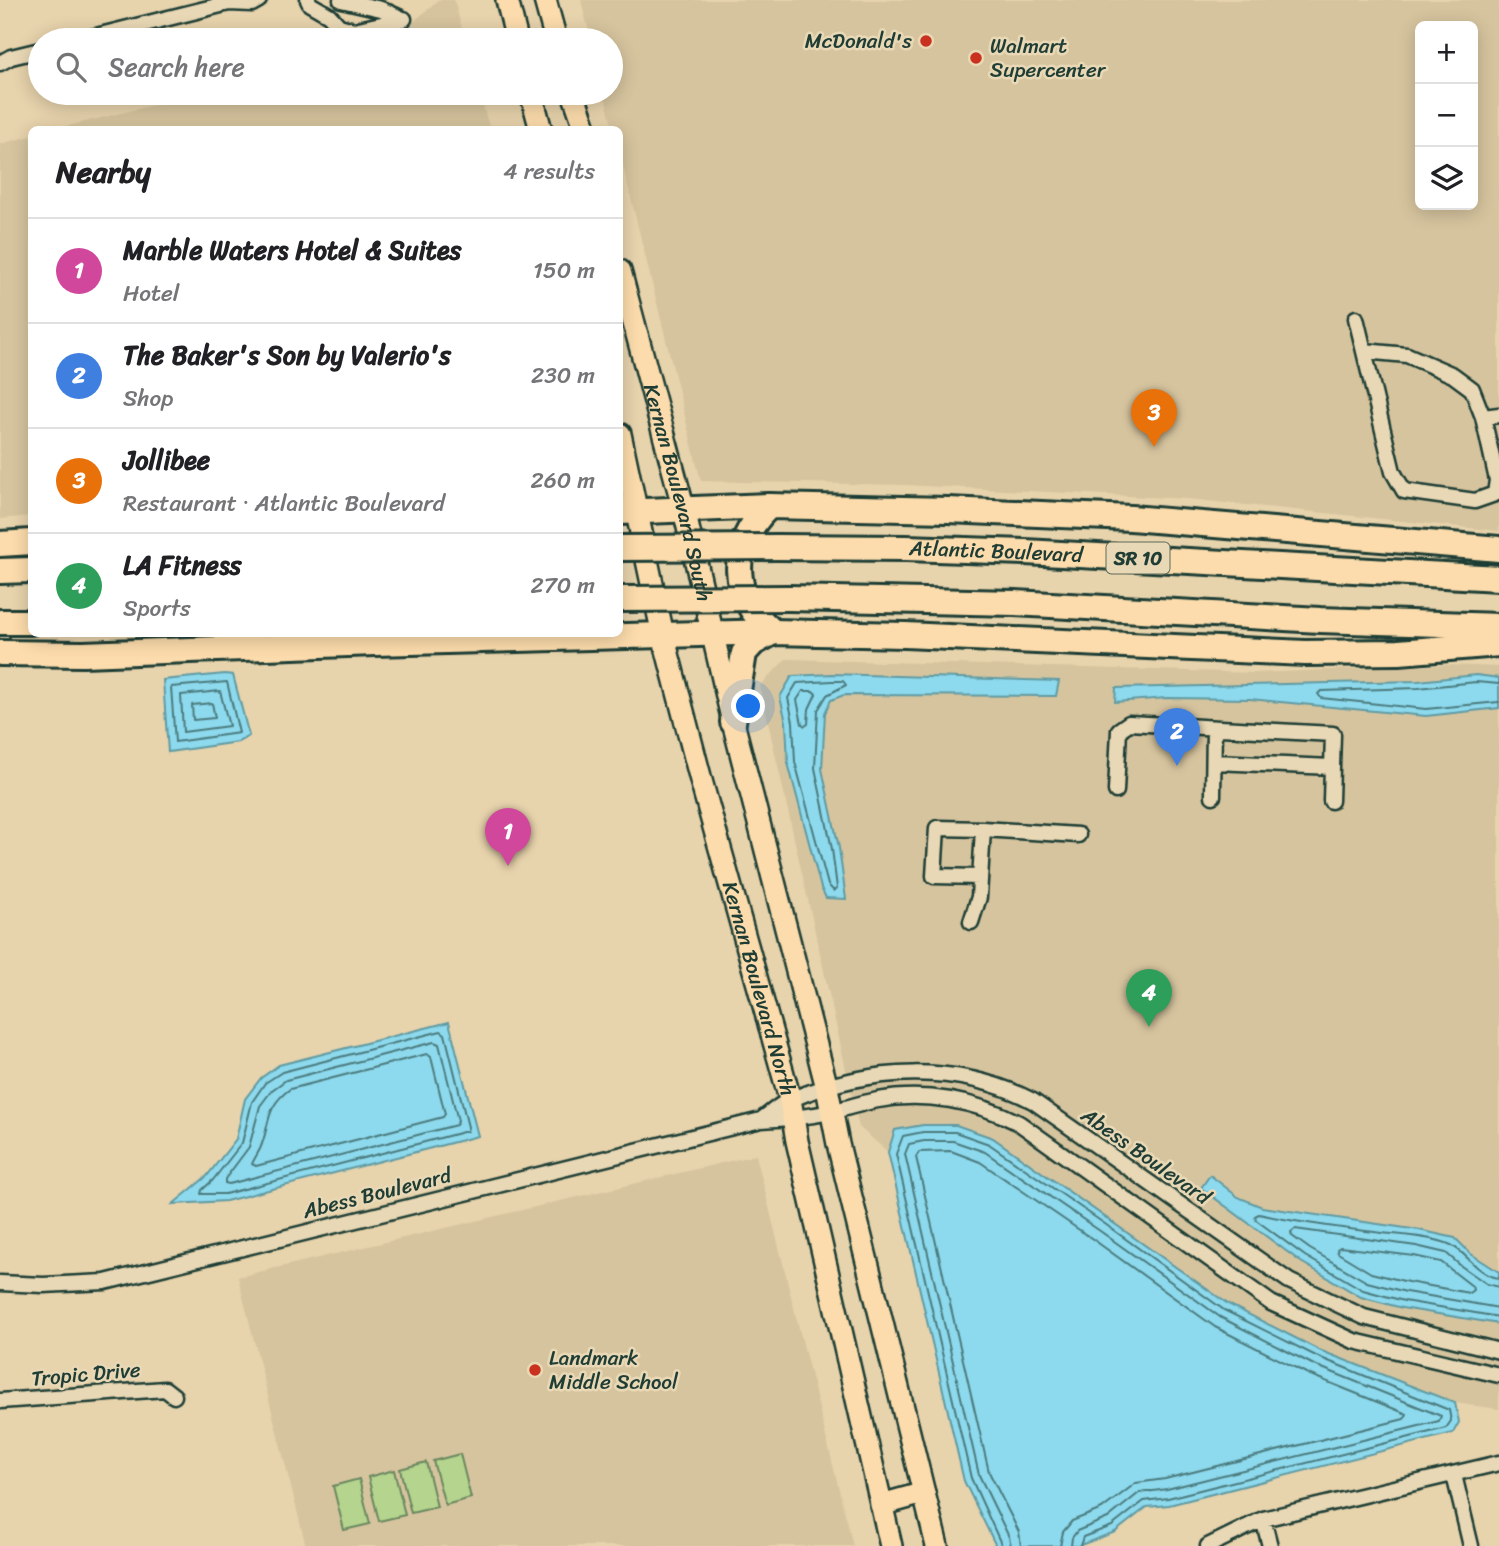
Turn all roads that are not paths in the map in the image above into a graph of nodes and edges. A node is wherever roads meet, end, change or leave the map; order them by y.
1 (259, 0) edge
2 (308, 0) edge
3 (341, 0) edge
4 (507, 0) edge
5 (545, 0) edge
6 (377, 5) edge
7 (128, 28) edge
8 (347, 28) edge
9 (368, 28) edge
10 (514, 28) edge
11 (553, 28) edge
12 (28, 53) edge
13 (0, 63) edge
14 (534, 105) edge
15 (577, 105) edge
16 (540, 126) edge
17 (585, 126) edge
18 (623, 282) edge
19 (1356, 318) dead end
20 (1364, 351) junction
21 (1499, 415) edge
22 (1483, 417) junction
23 (623, 467) edge
24 (769, 506) junction
25 (684, 510) junction
26 (627, 512) edge
27 (28, 542) edge
28 (0, 544) edge
29 (623, 548) edge
30 (1499, 549) edge
31 (28, 570) edge
32 (0, 571) edge
33 (1499, 578) edge
34 (623, 599) edge
35 (1499, 610) edge
36 (0, 622) edge
37 (28, 622) edge
38 (1394, 623) junction
39 (1499, 626) edge
40 (773, 632) junction
41 (623, 635) edge
42 (663, 635) junction
43 (714, 635) junction
44 (542, 637) edge
45 (1499, 644) edge
46 (0, 653) edge
47 (733, 722) junction
48 (1214, 728) junction
49 (1214, 762) junction
50 (1332, 767) junction
51 (1116, 792) dead end
52 (1213, 796) dead end
53 (1331, 801) dead end
54 (983, 828) junction
55 (1078, 835) dead end
56 (980, 877) junction
57 (971, 922) dead end
58 (827, 1088) junction
59 (792, 1109) junction
60 (832, 1112) junction
61 (0, 1283) edge
62 (1499, 1351) edge
63 (1499, 1375) edge
64 (174, 1396) dead end
65 (0, 1401) edge
66 (1496, 1468) edge
67 (1454, 1475) junction
68 (925, 1493) junction
69 (881, 1505) junction
70 (1263, 1519) junction
71 (891, 1546) edge
72 (937, 1546) edge
73 (1208, 1546) edge
74 (1270, 1546) edge
75 (1471, 1546) edge

1 - 7 street
2 - 8 street
3 - 6 street
4 - 10 main road
5 - 11 main road
6 - 9 street
12 - 13 street
14 - 16 main road
15 - 17 main road
18 - 25 main road, Kernan Boulevard South
19 - 20 street
20 - 22 street
20 - 22 street
21 - 22 street
23 - 26 main road, Kernan Boulevard North
24 - 25 highway
24 - 30 highway
24 - 40 highway
25 - 26 highway
25 - 43 main road, Kernan Boulevard South
26 - 42 main road, Kernan Boulevard North
27 - 28 highway
29 - 33 highway, Atlantic Boulevard / SR 10, bridge
31 - 32 highway
34 - 38 highway, bridge
35 - 38 highway
36 - 37 highway
38 - 39 highway
40 - 43 highway
40 - 45 highway
40 - 47 highway
41 - 42 highway
42 - 43 highway
42 - 59 main road, Kernan Boulevard North
43 - 47 main road, Kernan Boulevard North
44 - 46 highway
47 - 58 main road, Kernan Boulevard North
48 - 49 street
48 - 50 street
48 - 51 street
49 - 50 street
49 - 52 street
50 - 53 street
54 - 55 street
54 - 56 street
54 - 56 street
56 - 57 street
58 - 59 street, Abess Boulevard
58 - 60 main road, Kernan Boulevard North
58 - 62 street, Abess Boulevard
59 - 60 street, Abess Boulevard
59 - 61 street, Abess Boulevard
59 - 69 main road, Kernan Boulevard North
60 - 63 street, Abess Boulevard
60 - 68 main road, Kernan Boulevard North
64 - 65 street, Tropic Drive
66 - 67 street
67 - 70 street
67 - 75 street
68 - 69 main road
68 - 72 main road, Kernan Boulevard North
69 - 71 main road, Kernan Boulevard North
70 - 73 street
70 - 74 street

